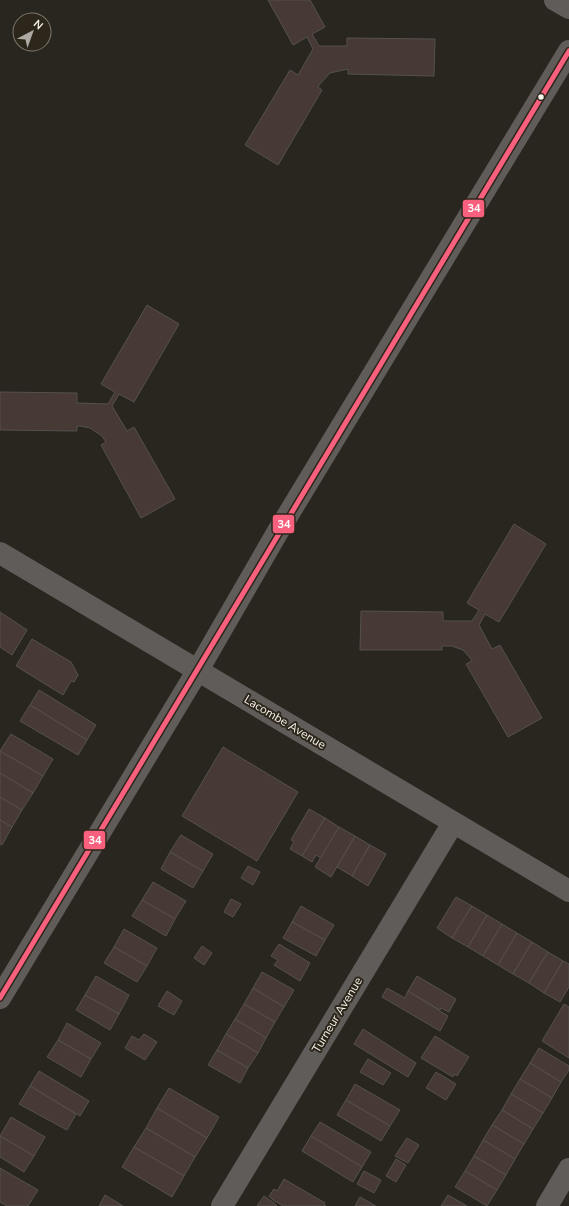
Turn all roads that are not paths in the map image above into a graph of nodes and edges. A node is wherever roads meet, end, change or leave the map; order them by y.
1 (555, 0) edge
2 (569, 8) edge
3 (569, 51) edge
4 (0, 553) edge
5 (198, 670) junction
6 (452, 823) junction
7 (569, 891) edge
8 (0, 998) edge
9 (569, 1169) edge
10 (222, 1206) edge
11 (547, 1206) edge

1 - 2 street
3 - 5 main road
4 - 5 main road, Lacombe Avenue
5 - 6 main road, Lacombe Avenue
5 - 8 street
6 - 7 main road, Lacombe Avenue
6 - 10 street, Turneur Avenue
9 - 11 street

